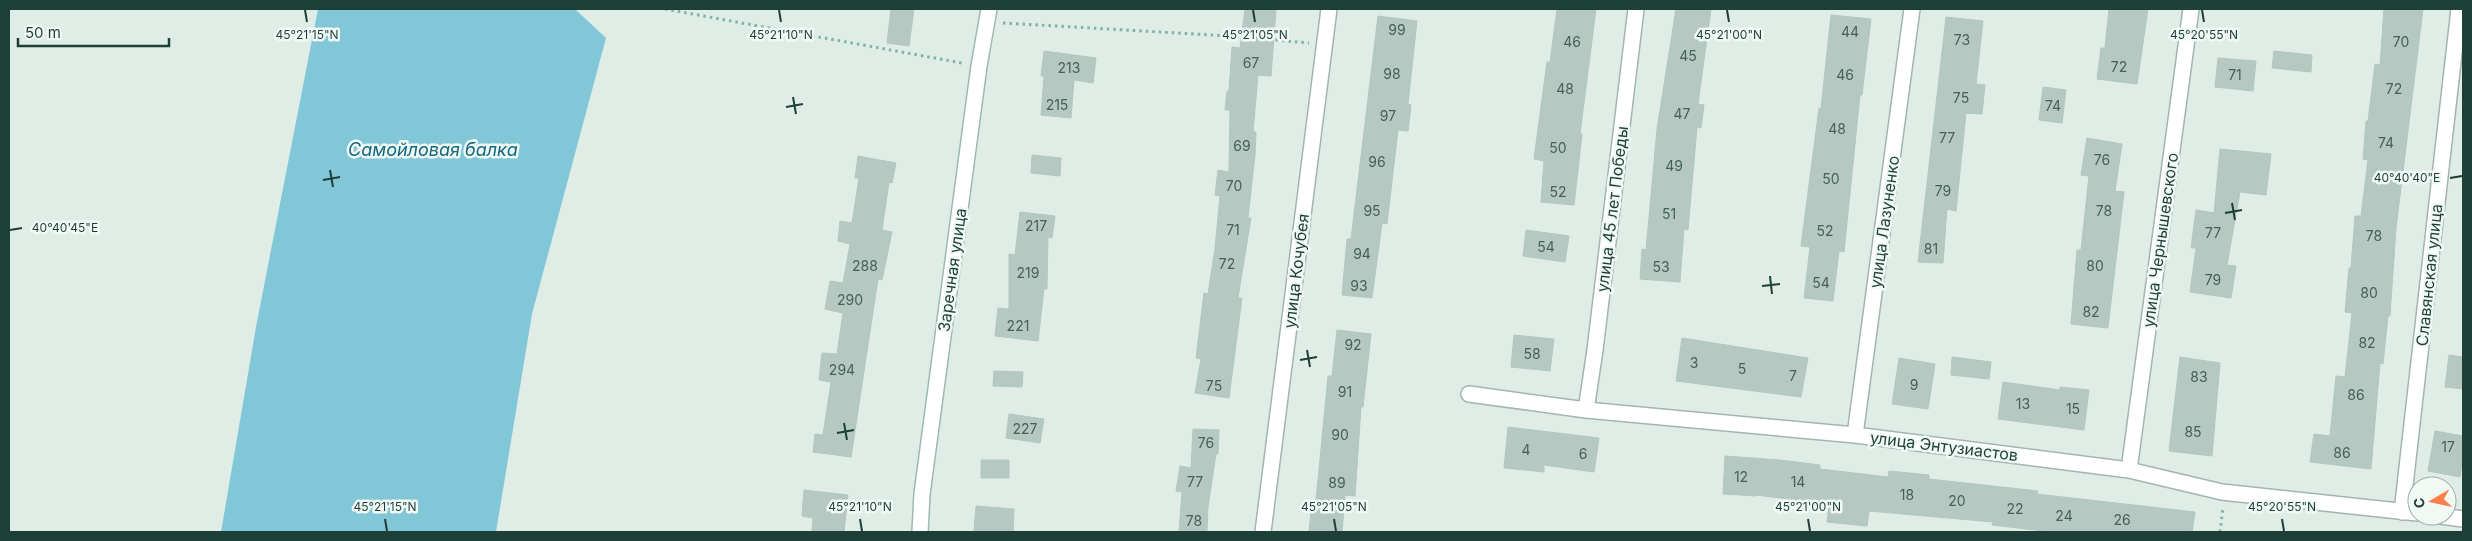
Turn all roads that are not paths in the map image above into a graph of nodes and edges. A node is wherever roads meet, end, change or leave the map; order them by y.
1 (1329, 9) edge
2 (1636, 9) edge
3 (1912, 9) edge
4 (2191, 9) edge
5 (2459, 9) edge
6 (988, 15) edge
7 (1469, 394) dead end
8 (1586, 410) junction
9 (1856, 434) junction
10 (2129, 470) junction
11 (2414, 476) edge
12 (2407, 512) edge
13 (920, 532) edge
14 (1263, 532) edge

1 - 14 street, улица Кочубея
2 - 8 street, улица 45 лет Победы
3 - 9 street, улица Лазуненко
4 - 10 street, улица Чернышевского
5 - 11 street, Славянская улица
6 - 13 street, Заречная улица
7 - 8 street, улица Энтузиастов
8 - 9 street, улица Энтузиастов
9 - 10 street, улица Энтузиастов
10 - 12 street, улица Энтузиастов

